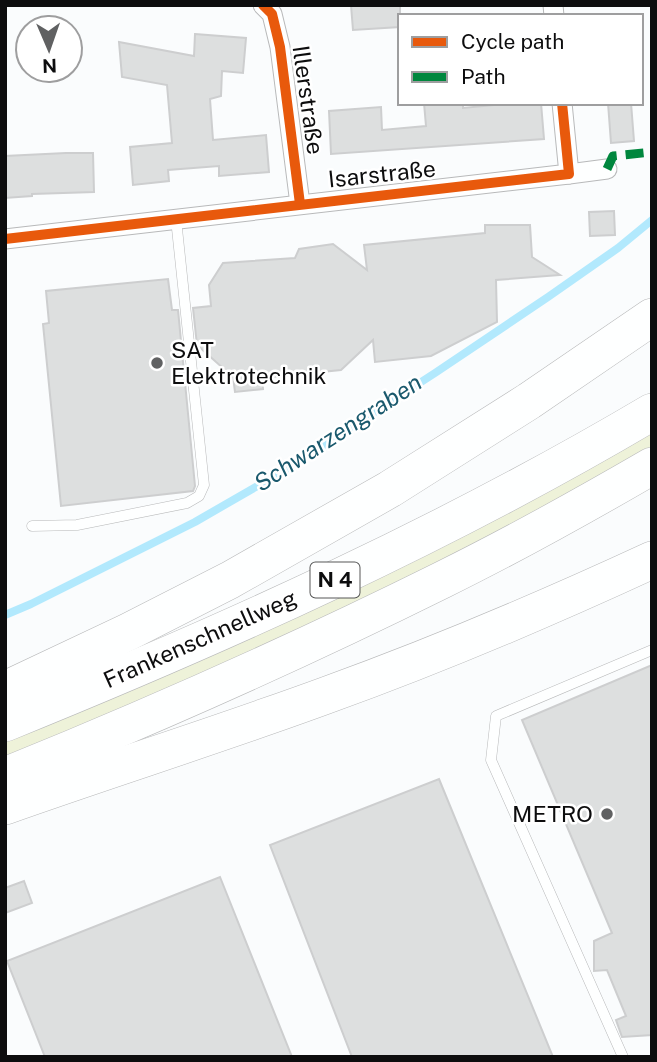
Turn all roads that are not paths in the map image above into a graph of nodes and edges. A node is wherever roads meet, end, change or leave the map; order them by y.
1 (263, 5) edge
2 (562, 105) edge
3 (607, 169) dead end
4 (569, 174) junction
5 (300, 204) junction
6 (176, 219) junction
7 (5, 239) edge
8 (652, 317) edge
9 (652, 412) edge
10 (652, 466) edge
11 (32, 526) dead end
12 (652, 560) edge
13 (652, 650) edge
14 (5, 690) edge
15 (5, 723) edge
16 (5, 776) edge
17 (5, 806) edge
18 (623, 1057) edge

1 - 5 street, Illerstraße
2 - 4 street
3 - 4 street, Isarstraße
4 - 5 street, Isarstraße
5 - 6 street, Isarstraße
6 - 7 street, Isarstraße
6 - 11 lane
8 - 14 highway
9 - 15 highway, Frankenschnellweg / N 4
10 - 16 highway, N 4
12 - 17 highway
13 - 18 lane

